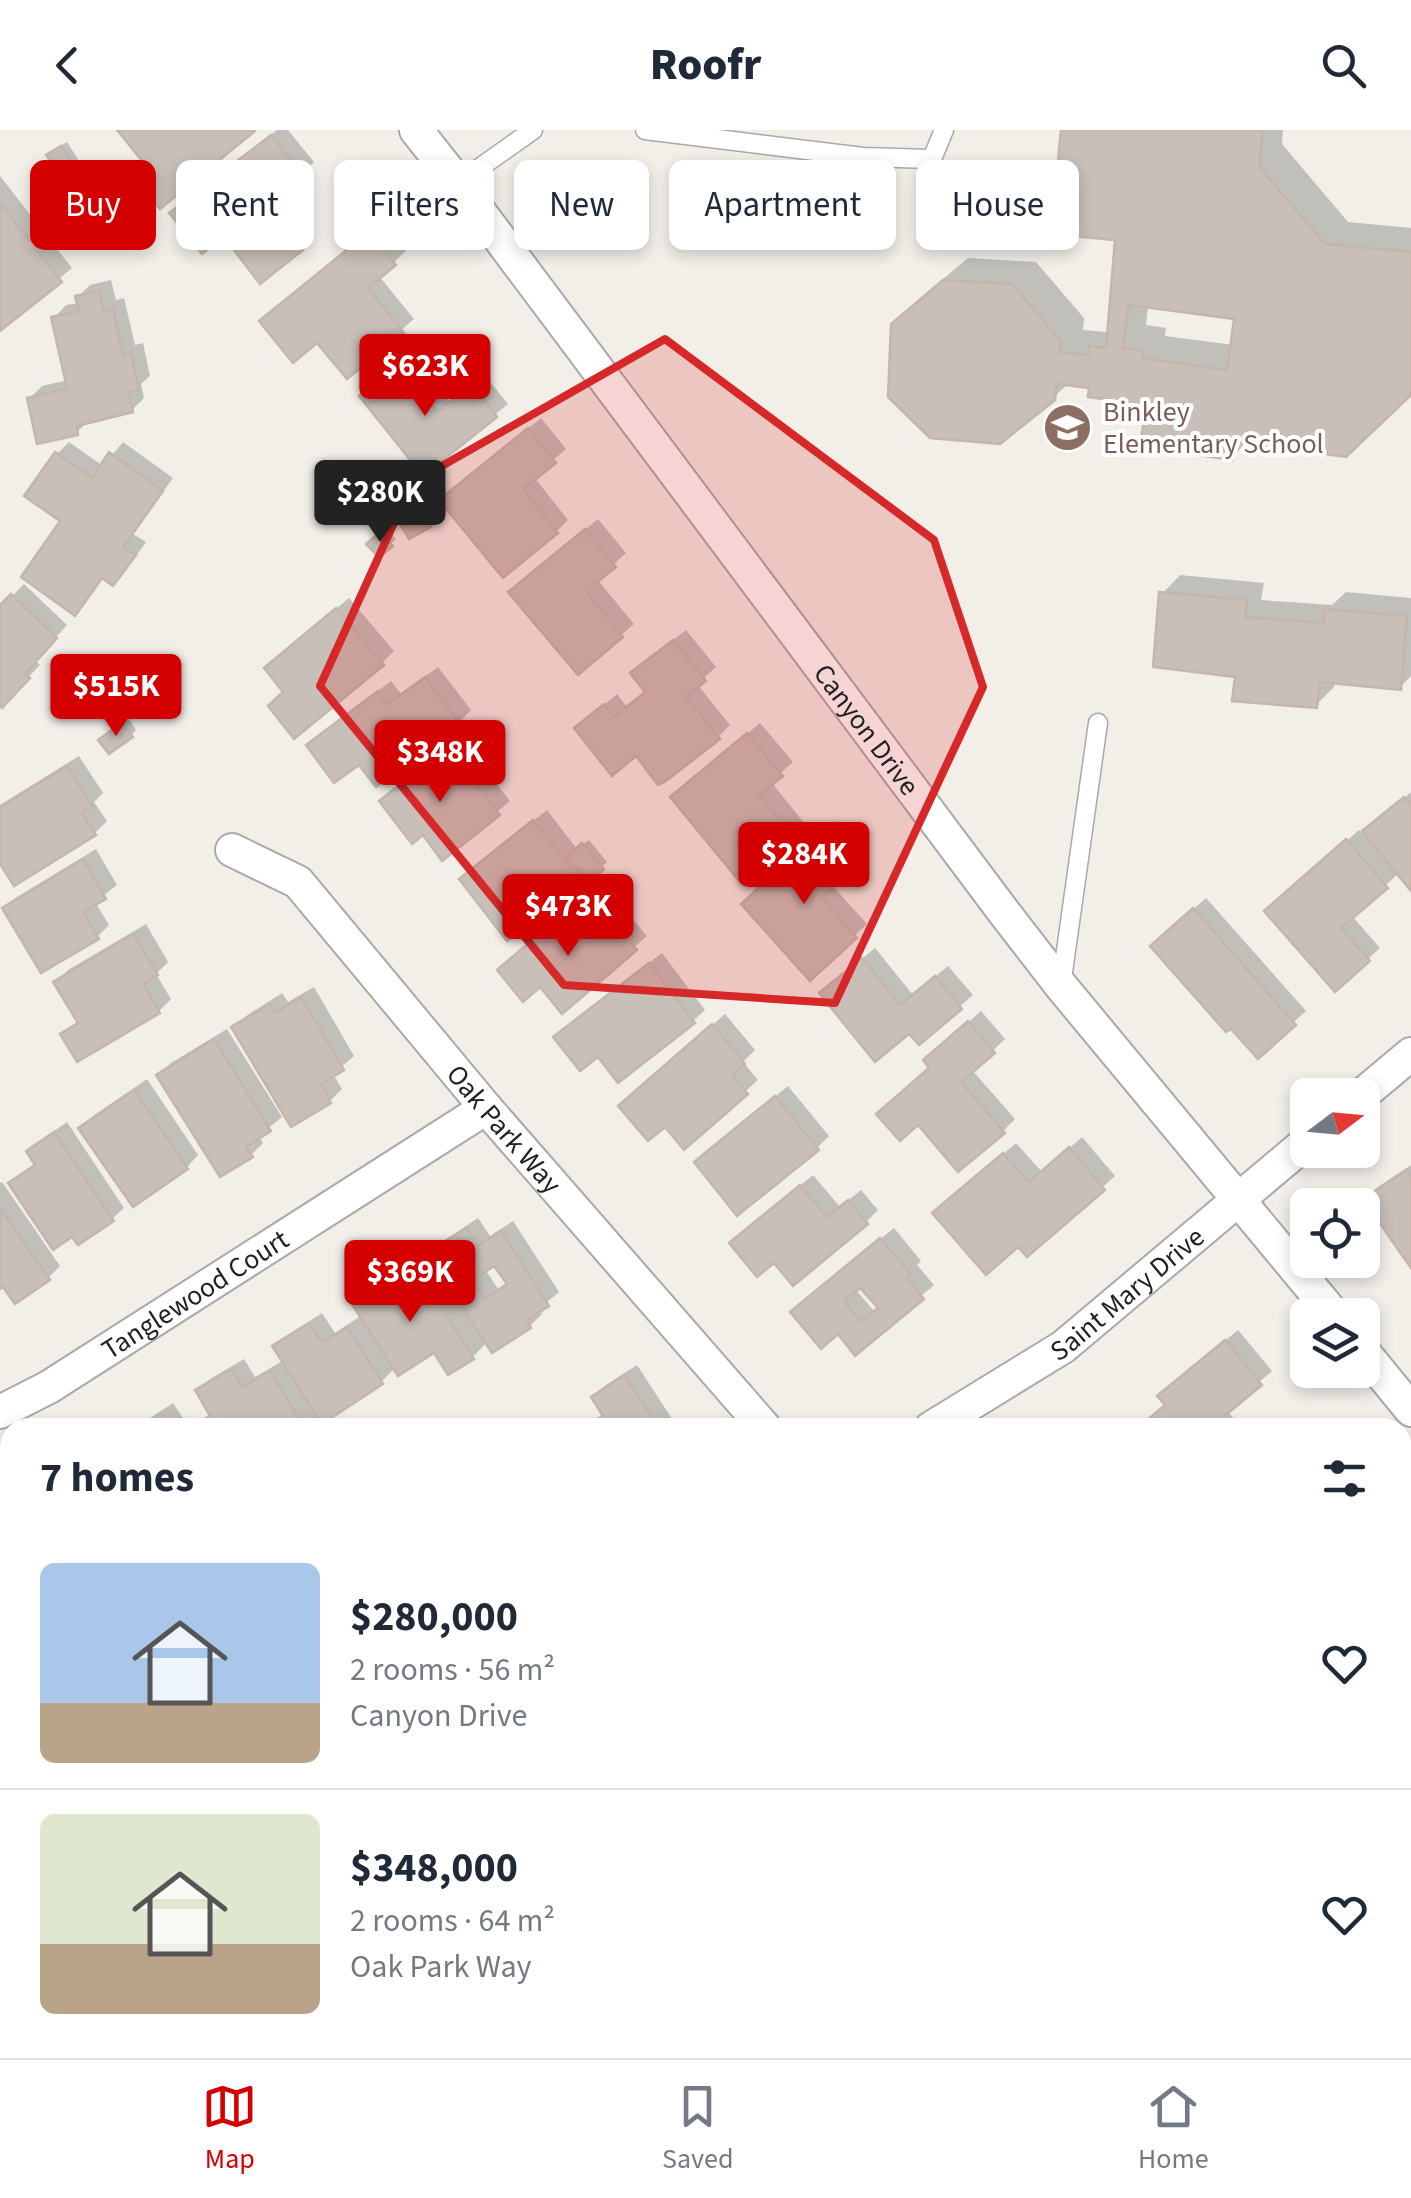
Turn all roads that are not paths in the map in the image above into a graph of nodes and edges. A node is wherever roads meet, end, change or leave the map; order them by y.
1 (416, 130) edge
2 (532, 130) edge
3 (646, 130) edge
4 (944, 130) edge
5 (440, 160) edge
6 (490, 160) edge
7 (494, 231) edge
8 (1098, 723) dead end
9 (232, 850) dead end
10 (1061, 986) junction
11 (1411, 1054) edge
12 (1380, 1080) edge
13 (486, 1108) junction
14 (1290, 1157) edge
15 (1239, 1198) junction
16 (1320, 1298) edge
17 (1380, 1372) edge
18 (1411, 1410) edge
19 (0, 1412) edge
20 (757, 1418) edge
21 (947, 1418) edge

1 - 5 street, Canyon Drive
2 - 6 lane
3 - 4 lane
7 - 10 street, Canyon Drive
8 - 10 lane
9 - 13 street, Oak Park Way
10 - 15 street, Canyon Drive
11 - 12 street
13 - 19 street, Tanglewood Court
13 - 20 street, Oak Park Way
14 - 15 street, Saint Mary Drive
15 - 16 street, Canyon Drive
15 - 21 street, Saint Mary Drive
17 - 18 street

